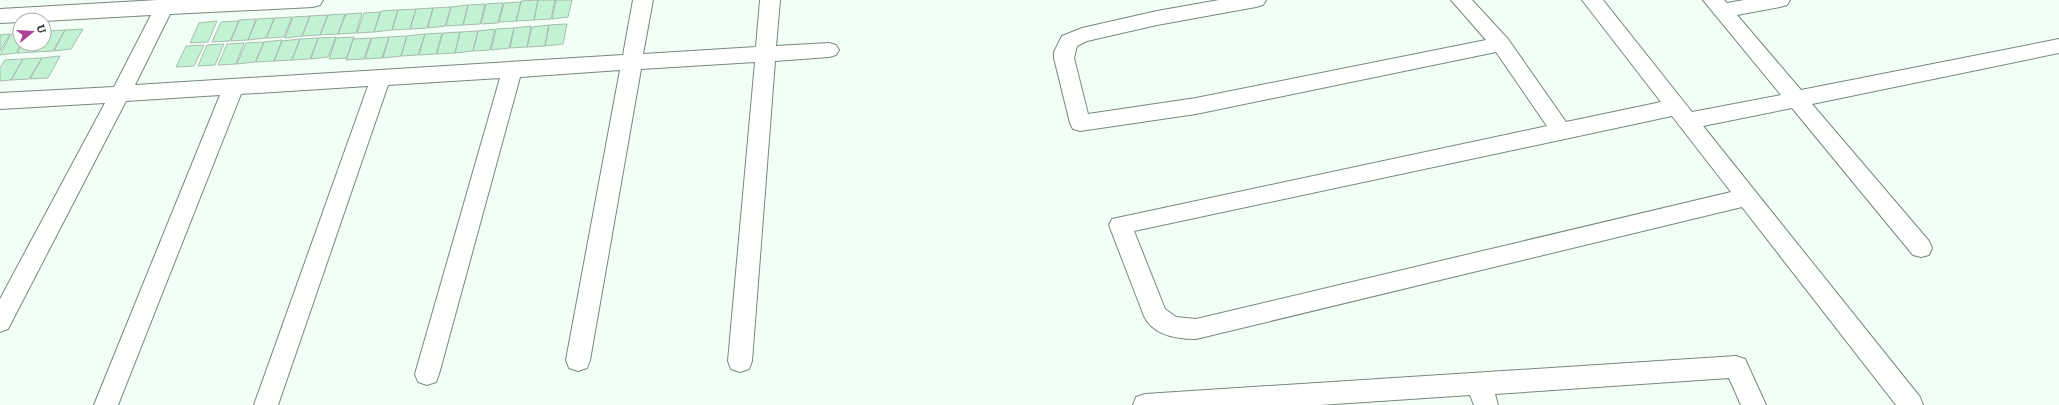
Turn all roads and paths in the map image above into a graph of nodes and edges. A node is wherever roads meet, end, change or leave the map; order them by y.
1 (313, 0) edge
2 (642, 0) edge
3 (770, 0) edge
4 (1256, 0) edge
5 (1462, 0) edge
6 (1592, 0) edge
7 (1780, 0) edge
8 (166, 4) edge
9 (1717, 5) edge
10 (0, 16) edge
11 (1501, 44) junction
12 (2059, 46) edge
13 (829, 50) dead end
14 (765, 54) junction
15 (631, 62) junction
16 (512, 70) junction
17 (381, 77) junction
18 (234, 87) junction
19 (120, 94) junction
20 (1796, 99) junction
21 (0, 101) edge
22 (1683, 114) junction
23 (1561, 131) junction
24 (1748, 196) junction
25 (1921, 248) dead end
26 (0, 322) edge
27 (578, 360) dead end
28 (740, 362) dead end
29 (427, 374) dead end
30 (1482, 394) edge
31 (1333, 399) edge
32 (1191, 404) edge
33 (106, 405) edge
34 (266, 405) edge
35 (1145, 405) edge
36 (1754, 405) edge
37 (1911, 405) edge

1 - 8 street
2 - 15 street
3 - 14 street
4 - 11 street
5 - 11 street
6 - 22 street
7 - 9 street
8 - 10 street
8 - 19 street
9 - 20 street
11 - 23 street
12 - 20 street
13 - 14 street
14 - 15 street
14 - 28 street
15 - 16 street
15 - 27 street
16 - 17 street
16 - 29 street
17 - 18 street
17 - 34 street
18 - 19 street
18 - 33 street
19 - 21 street
19 - 26 street
20 - 22 street
20 - 25 street
22 - 23 street
22 - 24 street
23 - 24 street
24 - 37 street
30 - 31 street
30 - 36 street
31 - 32 street
32 - 35 street

